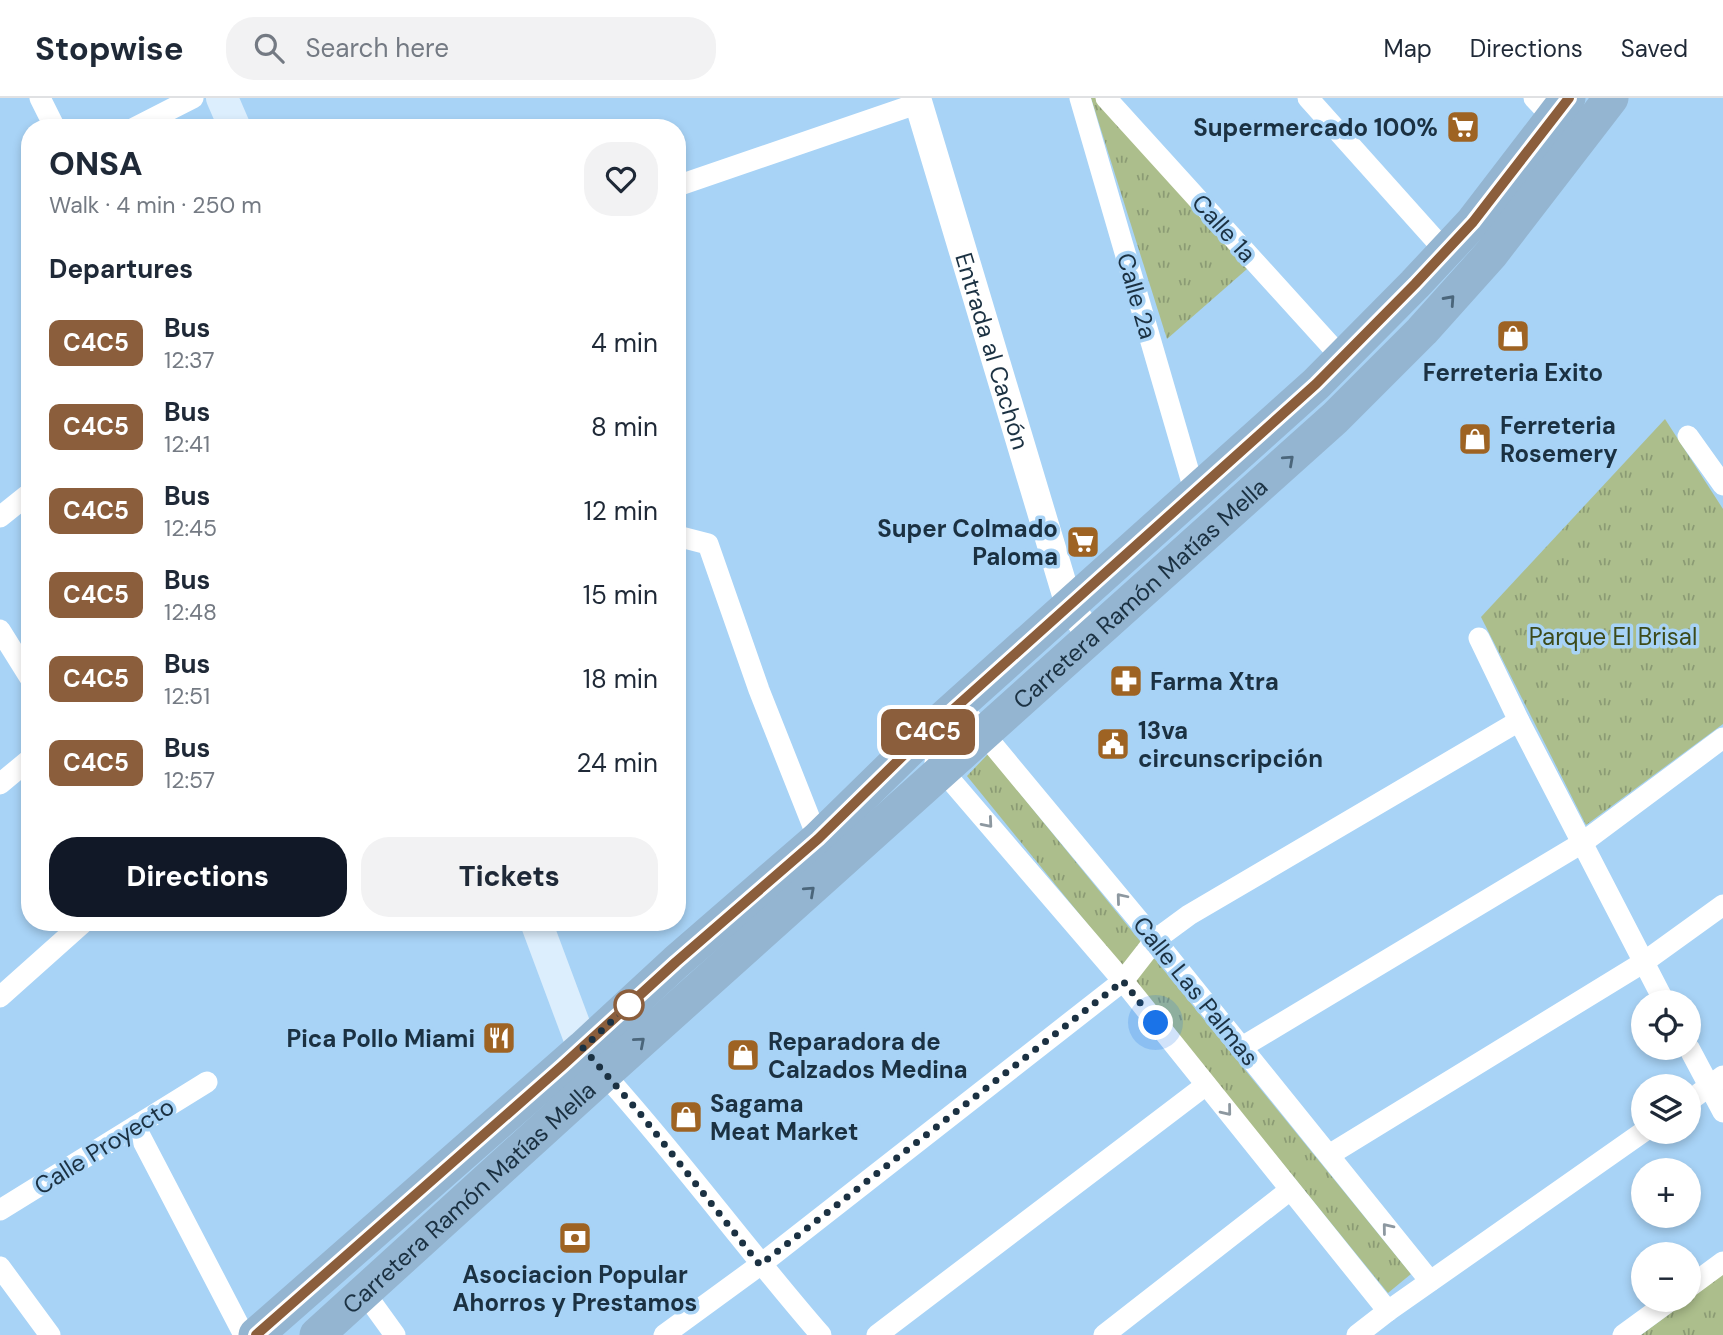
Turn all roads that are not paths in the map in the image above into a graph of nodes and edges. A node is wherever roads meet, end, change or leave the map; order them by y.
1 (40, 98) edge
2 (193, 98) edge
3 (222, 98) edge
4 (1080, 98) edge
5 (1106, 98) edge
6 (1308, 98) edge
7 (1611, 98) edge
8 (918, 101) edge
9 (1552, 105) edge
10 (50, 119) edge
11 (152, 119) edge
12 (231, 119) edge
13 (686, 183) edge
14 (1446, 252) junction
15 (1342, 358) junction
16 (1688, 436) dead end
17 (1721, 476) edge
18 (1195, 494) junction
19 (21, 500) edge
20 (0, 517) edge
21 (686, 538) edge
22 (1069, 605) junction
23 (0, 630) edge
24 (1092, 638) junction
25 (1479, 638) dead end
26 (21, 664) edge
27 (959, 704) junction
28 (1519, 721) junction
29 (985, 733) junction
30 (1723, 738) edge
31 (917, 742) junction
32 (21, 766) edge
33 (943, 771) junction
34 (0, 784) edge
35 (818, 839) junction
36 (1582, 843) junction
37 (1723, 905) edge
38 (74, 931) edge
39 (541, 931) edge
40 (1155, 940) junction
41 (1644, 962) junction
42 (1123, 981) junction
43 (1658, 990) edge
44 (0, 997) edge
45 (1242, 1047) junction
46 (1699, 1060) edge
47 (593, 1061) junction
48 (1716, 1081) edge
49 (207, 1082) dead end
50 (1206, 1085) junction
51 (1701, 1092) edge
52 (1723, 1112) edge
53 (136, 1128) junction
54 (1631, 1140) edge
55 (1329, 1155) junction
56 (1290, 1190) junction
57 (0, 1210) edge
58 (1723, 1262) edge
59 (760, 1265) junction
60 (0, 1267) edge
61 (1701, 1278) edge
62 (1430, 1281) junction
63 (364, 1292) junction
64 (1388, 1311) junction
65 (1655, 1312) edge
66 (50, 1335) edge
67 (244, 1335) edge
68 (256, 1335) edge
69 (317, 1335) edge
70 (394, 1335) edge
71 (664, 1335) edge
72 (821, 1335) edge
73 (877, 1335) edge
74 (1104, 1335) edge
75 (1357, 1335) edge
76 (1623, 1335) edge

1 - 10 street
2 - 11 street
3 - 12 main road
4 - 18 street, Calle 2a
5 - 15 street, Calle 1a
6 - 14 street
24 -> 7 main road, Carretera Ramón Matías Mella
8 - 13 street
8 - 22 street, Entrada al Cachón
9 - 14 main road, Carretera Ramón Matías Mella
14 - 15 main road, Carretera Ramón Matías Mella
15 - 18 main road, Carretera Ramón Matías Mella
16 - 17 street
18 - 22 main road, Carretera Ramón Matías Mella
19 - 20 street
21 - 35 street
22 - 24 street, Entrada al Cachón
22 - 27 main road, Carretera Ramón Matías Mella
23 - 26 street
24 - 29 main road, Carretera Ramón Matías Mella
25 - 28 street
27 - 29 street, Calle Las Palmas
27 - 31 main road, Carretera Ramón Matías Mella
28 - 36 street
28 - 40 street
29 - 33 main road, Carretera Ramón Matías Mella
40 -> 29 street, Calle Las Palmas
30 - 36 street
31 - 33 street, Calle Las Palmas
31 - 35 main road, Carretera Ramón Matías Mella
32 - 34 street
33 -> 42 street, Calle Las Palmas
47 -> 33 main road, Carretera Ramón Matías Mella
35 - 47 main road, Carretera Ramón Matías Mella
36 - 41 street
36 - 45 street
37 - 41 street
38 - 44 street
39 - 47 main road
40 - 42 street
40 - 45 street, Calle Las Palmas
41 - 43 street
41 - 55 street
42 - 50 street, Calle Las Palmas
42 - 59 street
45 - 55 street, Calle Las Palmas
46 - 48 street
47 - 59 street
47 - 63 main road, Carretera Ramón Matías Mella
47 - 68 main road, Carretera Ramón Matías Mella
48 - 51 street
48 - 52 street
49 - 53 street, Calle Proyecto
50 -> 56 street, Calle Las Palmas
50 - 73 street
53 - 57 street, Calle Proyecto
53 - 67 street
54 - 62 street
62 -> 55 street, Calle Las Palmas
56 - 64 street, Calle Las Palmas
56 - 74 street
58 - 61 street
59 - 71 street
59 - 72 street
60 - 66 street
62 - 64 street
63 - 69 main road, Carretera Ramón Matías Mella
63 - 70 street
64 - 75 street
65 - 76 street

